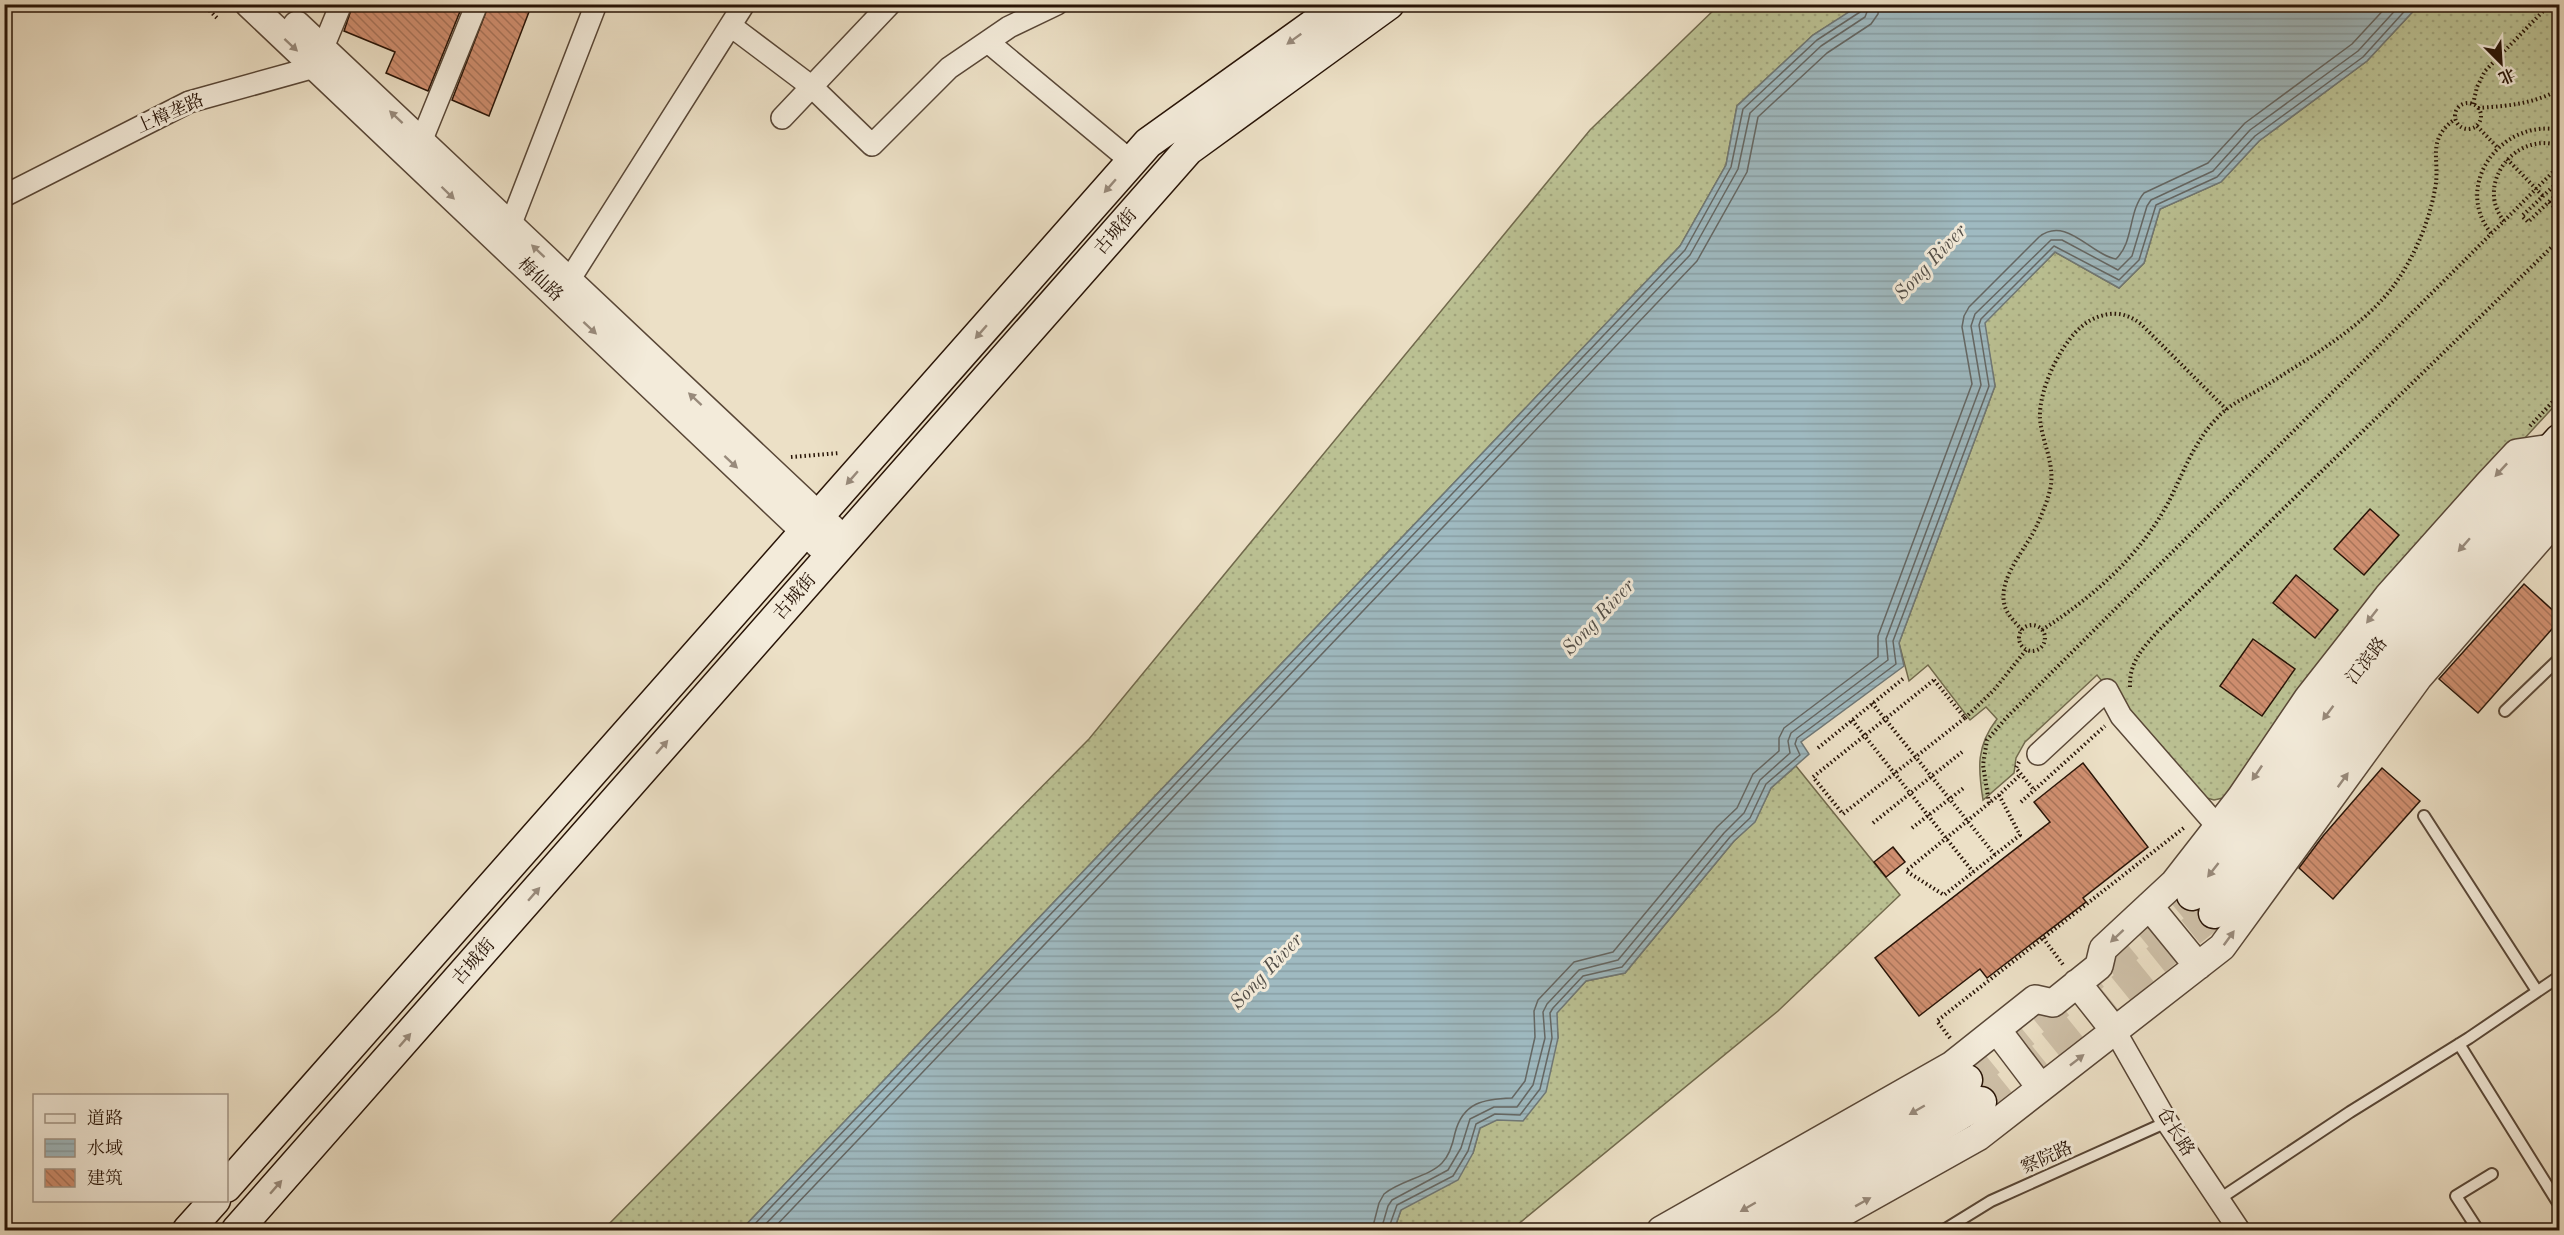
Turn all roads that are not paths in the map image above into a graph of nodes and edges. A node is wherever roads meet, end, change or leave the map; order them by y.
1 (249, 4) edge
2 (276, 4) edge
3 (341, 4) edge
4 (477, 4) edge
5 (596, 4) edge
6 (744, 4) edge
7 (890, 4) edge
8 (1057, 4) edge
9 (1342, 4) edge
10 (1389, 4) edge
11 (731, 26) junction
12 (988, 42) junction
13 (319, 58) junction
14 (812, 87) junction
15 (783, 118) dead end
16 (418, 151) junction
17 (1132, 162) junction
18 (4, 196) edge
19 (506, 235) junction
20 (564, 289) junction
21 (2556, 444) edge
22 (2559, 480) edge
23 (2559, 515) edge
24 (812, 524) junction
25 (838, 548) junction
26 (2559, 658) edge
27 (2505, 711) dead end
28 (2038, 754) dead end
29 (2424, 816) dead end
30 (2218, 827) junction
31 (2149, 906) junction
32 (2198, 966) junction
33 (2559, 976) edge
34 (2077, 983) junction
35 (2537, 991) junction
36 (1997, 1030) junction
37 (2115, 1031) junction
38 (2459, 1044) junction
39 (1971, 1079) junction
40 (2041, 1088) junction
41 (2167, 1122) junction
42 (2492, 1174) dead end
43 (228, 1185) edge
44 (2218, 1200) junction
45 (213, 1202) edge
46 (2559, 1206) edge
47 (188, 1230) edge
48 (237, 1230) edge
49 (1661, 1230) edge
50 (1707, 1230) edge
51 (1761, 1230) edge
52 (1812, 1230) edge
53 (1944, 1230) edge
54 (2239, 1230) edge
55 (2478, 1230) edge

1 -> 13 street, 梅仙路
2 - 13 street, 梅仙路
3 - 13 street
4 - 16 street
5 - 19 street
6 - 11 street
7 - 14 street
8 - 12 street
9 -> 17 main road, 古城街
10 - 25 main road, 古城街
11 - 14 street
11 - 20 street
12 - 14 street
12 - 17 street
13 - 16 street, 梅仙路
13 - 18 street, 上樟垄路
14 - 15 street
16 - 19 street, 梅仙路
17 -> 24 main road, 古城街
19 - 20 street, 梅仙路
20 - 24 street, 梅仙路
21 -> 22 main road, 江滨路
21 -> 30 street
32 -> 23 street
24 - 25 street, 梅仙路
24 - 43 main road, 古城街
48 -> 25 main road, 古城街
26 - 27 lane
28 - 30 street
29 - 35 lane
30 - 31 street
31 - 32 street
31 -> 34 street
32 - 37 street
33 - 35 lane
34 - 36 street
34 - 37 street
35 - 38 lane
36 - 39 street
36 - 40 street
40 -> 37 street
37 - 41 street, 仓长路
38 - 44 lane
38 - 46 lane
39 - 49 street
39 -> 50 main road
39 - 51 main road
52 -> 40 street
41 - 44 street, 仓长路
41 - 53 lane, 察院路
42 - 55 lane
44 - 54 street, 仓长路
45 - 47 main road

